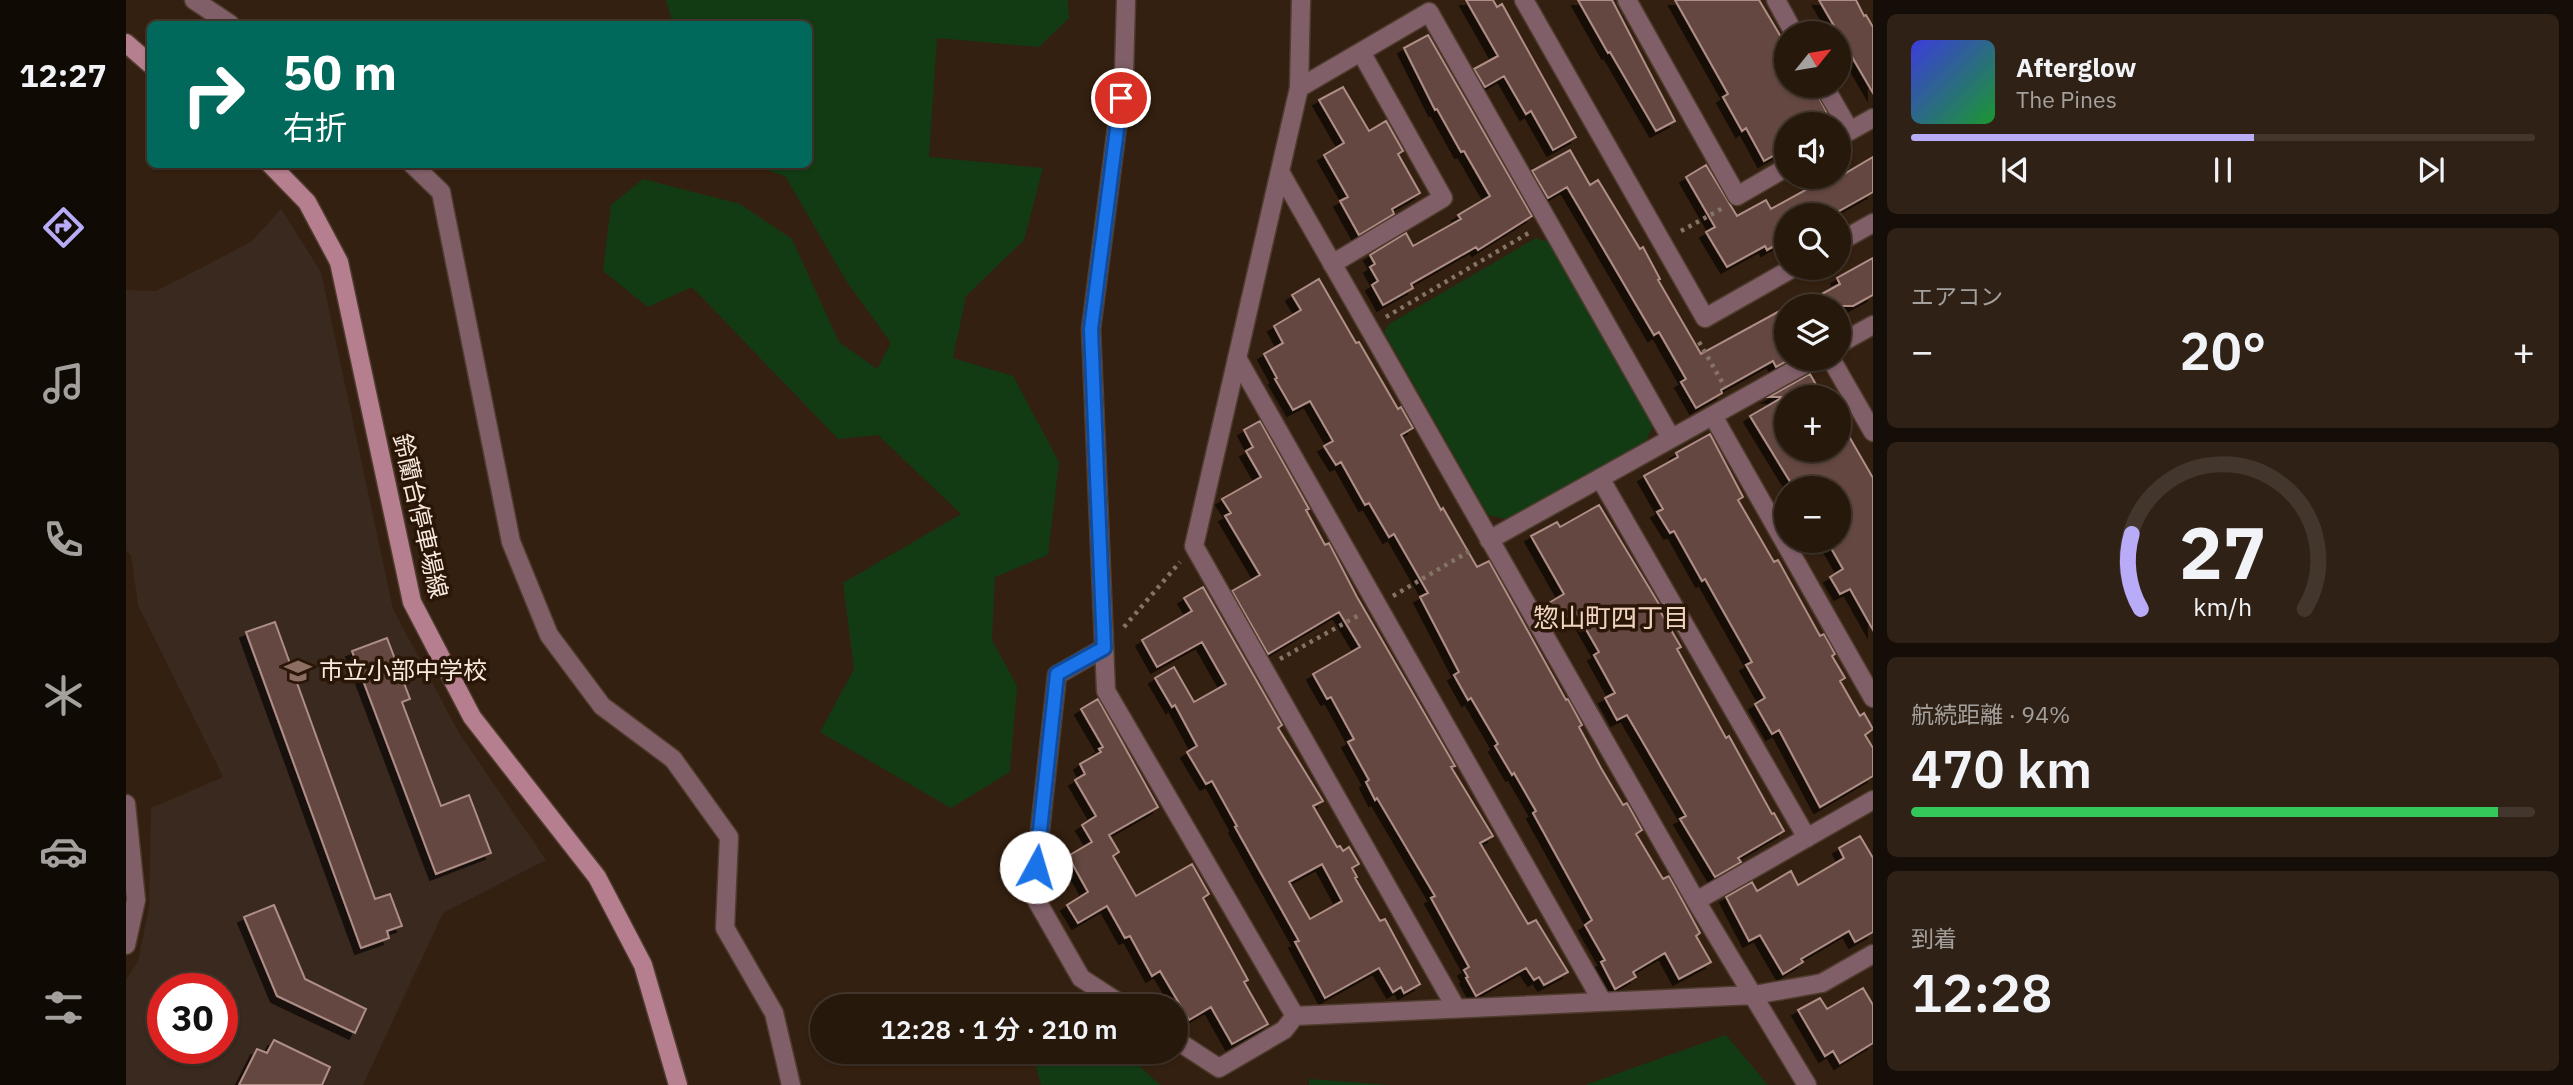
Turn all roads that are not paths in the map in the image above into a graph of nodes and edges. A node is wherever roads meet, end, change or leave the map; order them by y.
1 (194, 0) edge
2 (1126, 0) edge
3 (1301, 0) edge
4 (1524, 0) edge
5 (1627, 0) edge
6 (1776, 0) edge
7 (226, 21) edge
8 (1787, 21) edge
9 (126, 43) edge
10 (1361, 52) junction
11 (147, 61) edge
12 (1299, 88) junction
13 (1873, 118) edge
14 (1851, 131) edge
15 (274, 168) edge
16 (416, 168) edge
17 (1280, 172) junction
18 (1774, 175) edge
19 (1873, 223) edge
20 (1851, 235) edge
21 (1332, 264) junction
22 (1774, 279) edge
23 (1873, 325) edge
24 (1851, 337) edge
25 (1237, 358) junction
26 (1792, 371) edge
27 (1838, 371) edge
28 (1713, 416) junction
29 (1873, 432) edge
30 (1671, 438) junction
31 (1600, 478) junction
32 (1489, 540) junction
33 (1104, 648) junction
34 (1873, 698) edge
35 (1873, 800) edge
36 (126, 804) edge
37 (1807, 838) junction
38 (1696, 901) junction
39 (126, 945) edge
40 (1873, 954) edge
41 (1106, 994) edge
42 (1754, 995) junction
43 (1602, 1001) junction
44 (1456, 1008) junction
45 (1294, 1016) junction
46 (1188, 1048) edge
47 (678, 1085) edge
48 (791, 1085) edge
49 (1807, 1085) edge

1 - 7 street
2 - 33 street
3 - 12 street
4 - 22 street
5 - 18 street
6 - 8 street
9 - 11 main road
10 - 12 street
10 - 21 street
10 - 30 street
12 - 17 street
13 - 14 street
15 - 47 main road, 鈴蘭台停車場線
16 - 48 street
17 - 21 street
17 - 25 street
19 - 20 street
21 - 32 street
23 - 24 street
25 - 43 street
25 - 44 street
26 - 28 street
27 - 29 street
28 - 30 street
28 - 34 street
30 - 31 street
31 - 32 street
31 - 37 street
32 - 38 street
33 - 41 street
33 - 45 street
35 - 37 street
36 - 39 street
37 - 38 street
38 - 42 street
40 - 42 street
42 - 43 street
42 - 49 street
43 - 44 street
44 - 45 street
45 - 46 street

